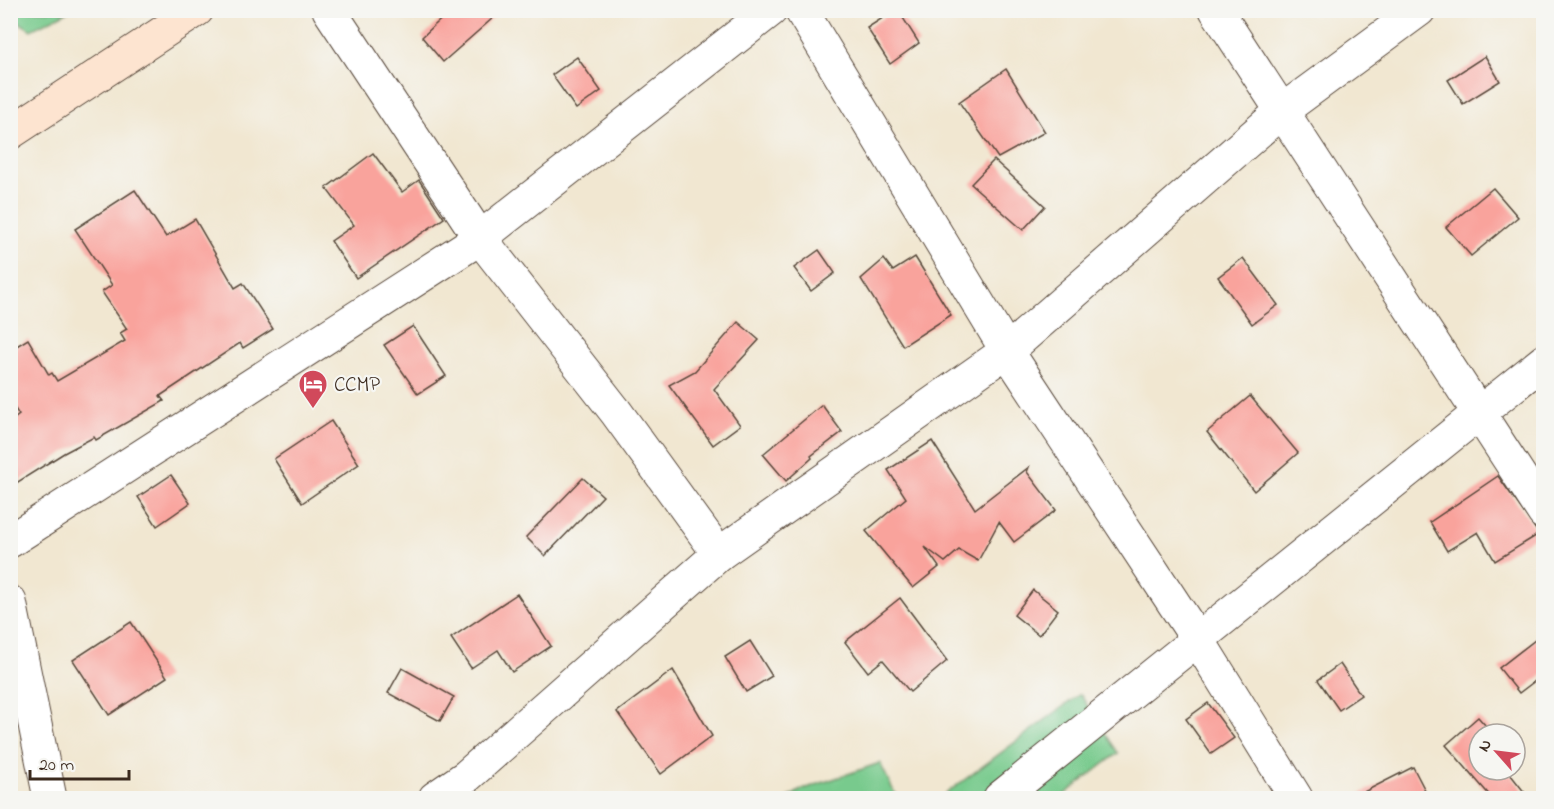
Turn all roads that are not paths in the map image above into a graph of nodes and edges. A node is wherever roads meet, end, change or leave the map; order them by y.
1 (197, 10) edge
2 (329, 10) edge
3 (771, 10) edge
4 (801, 10) edge
5 (1216, 10) edge
6 (1419, 10) edge
7 (1283, 110) junction
8 (10, 133) edge
9 (480, 237) junction
10 (1007, 351) junction
11 (1544, 361) edge
12 (1478, 414) junction
13 (1544, 513) edge
14 (10, 541) edge
15 (719, 554) junction
16 (10, 602) edge
17 (1198, 640) junction
18 (472, 787) edge
19 (51, 798) edge
20 (435, 798) edge
21 (1000, 798) edge
22 (1296, 798) edge

1 - 8 street
2 - 9 street
3 - 9 street
4 - 10 street
5 - 7 street
6 - 7 street
7 - 10 street
7 - 12 street
9 - 14 street
9 - 15 street
10 - 15 street
10 - 17 street
11 - 12 street
12 - 13 street
12 - 17 street
15 - 18 street
16 - 19 street
17 - 21 street
17 - 22 street
18 - 20 street

